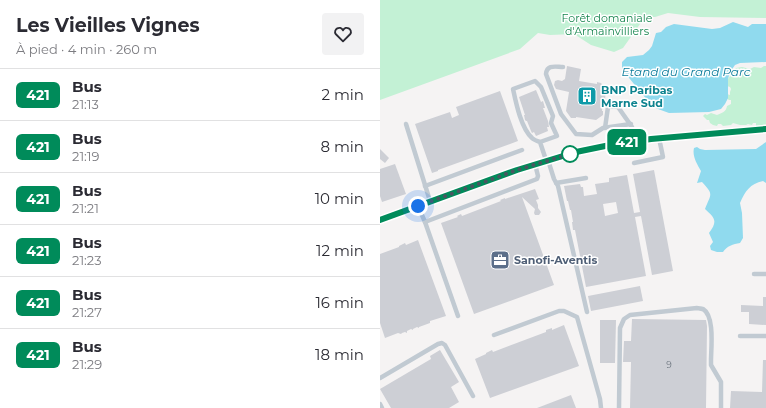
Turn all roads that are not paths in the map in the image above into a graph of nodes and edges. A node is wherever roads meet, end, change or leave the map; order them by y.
1 (563, 67) dead end
2 (406, 124) dead end
3 (631, 124) junction
4 (605, 128) junction
5 (766, 129) edge
6 (659, 138) junction
7 (634, 141) junction
8 (540, 142) junction
9 (522, 150) dead end
10 (547, 160) junction
11 (634, 163) dead end
12 (535, 164) junction
13 (586, 178) dead end
14 (556, 183) junction
15 (425, 186) junction
16 (430, 201) junction
17 (418, 206) junction
18 (380, 220) edge
19 (425, 222) junction
20 (754, 274) dead end
21 (766, 274) edge
22 (587, 312) dead end
23 (458, 316) dead end
24 (494, 335) dead end
25 (740, 336) dead end
26 (766, 336) edge
27 (380, 378) edge
28 (473, 396) dead end
29 (380, 404) edge
30 (382, 408) edge
31 (601, 408) edge
32 (619, 408) edge
33 (721, 408) edge

1 - 4 street
2 - 15 street
3 - 4 street
3 - 4 street
3 - 7 street
5 - 6 street
6 - 7 street
6 - 11 street
7 - 10 street
8 - 8 street
8 - 10 street
9 - 15 street
10 - 12 street
10 - 14 street
12 - 16 street
12 - 19 street
13 - 14 street
14 - 22 street
15 - 16 street
16 - 17 street
17 - 18 street
17 - 19 street
19 - 23 street
20 - 21 street
24 - 31 street
25 - 26 street
27 - 28 street
29 - 30 street
32 - 33 street

